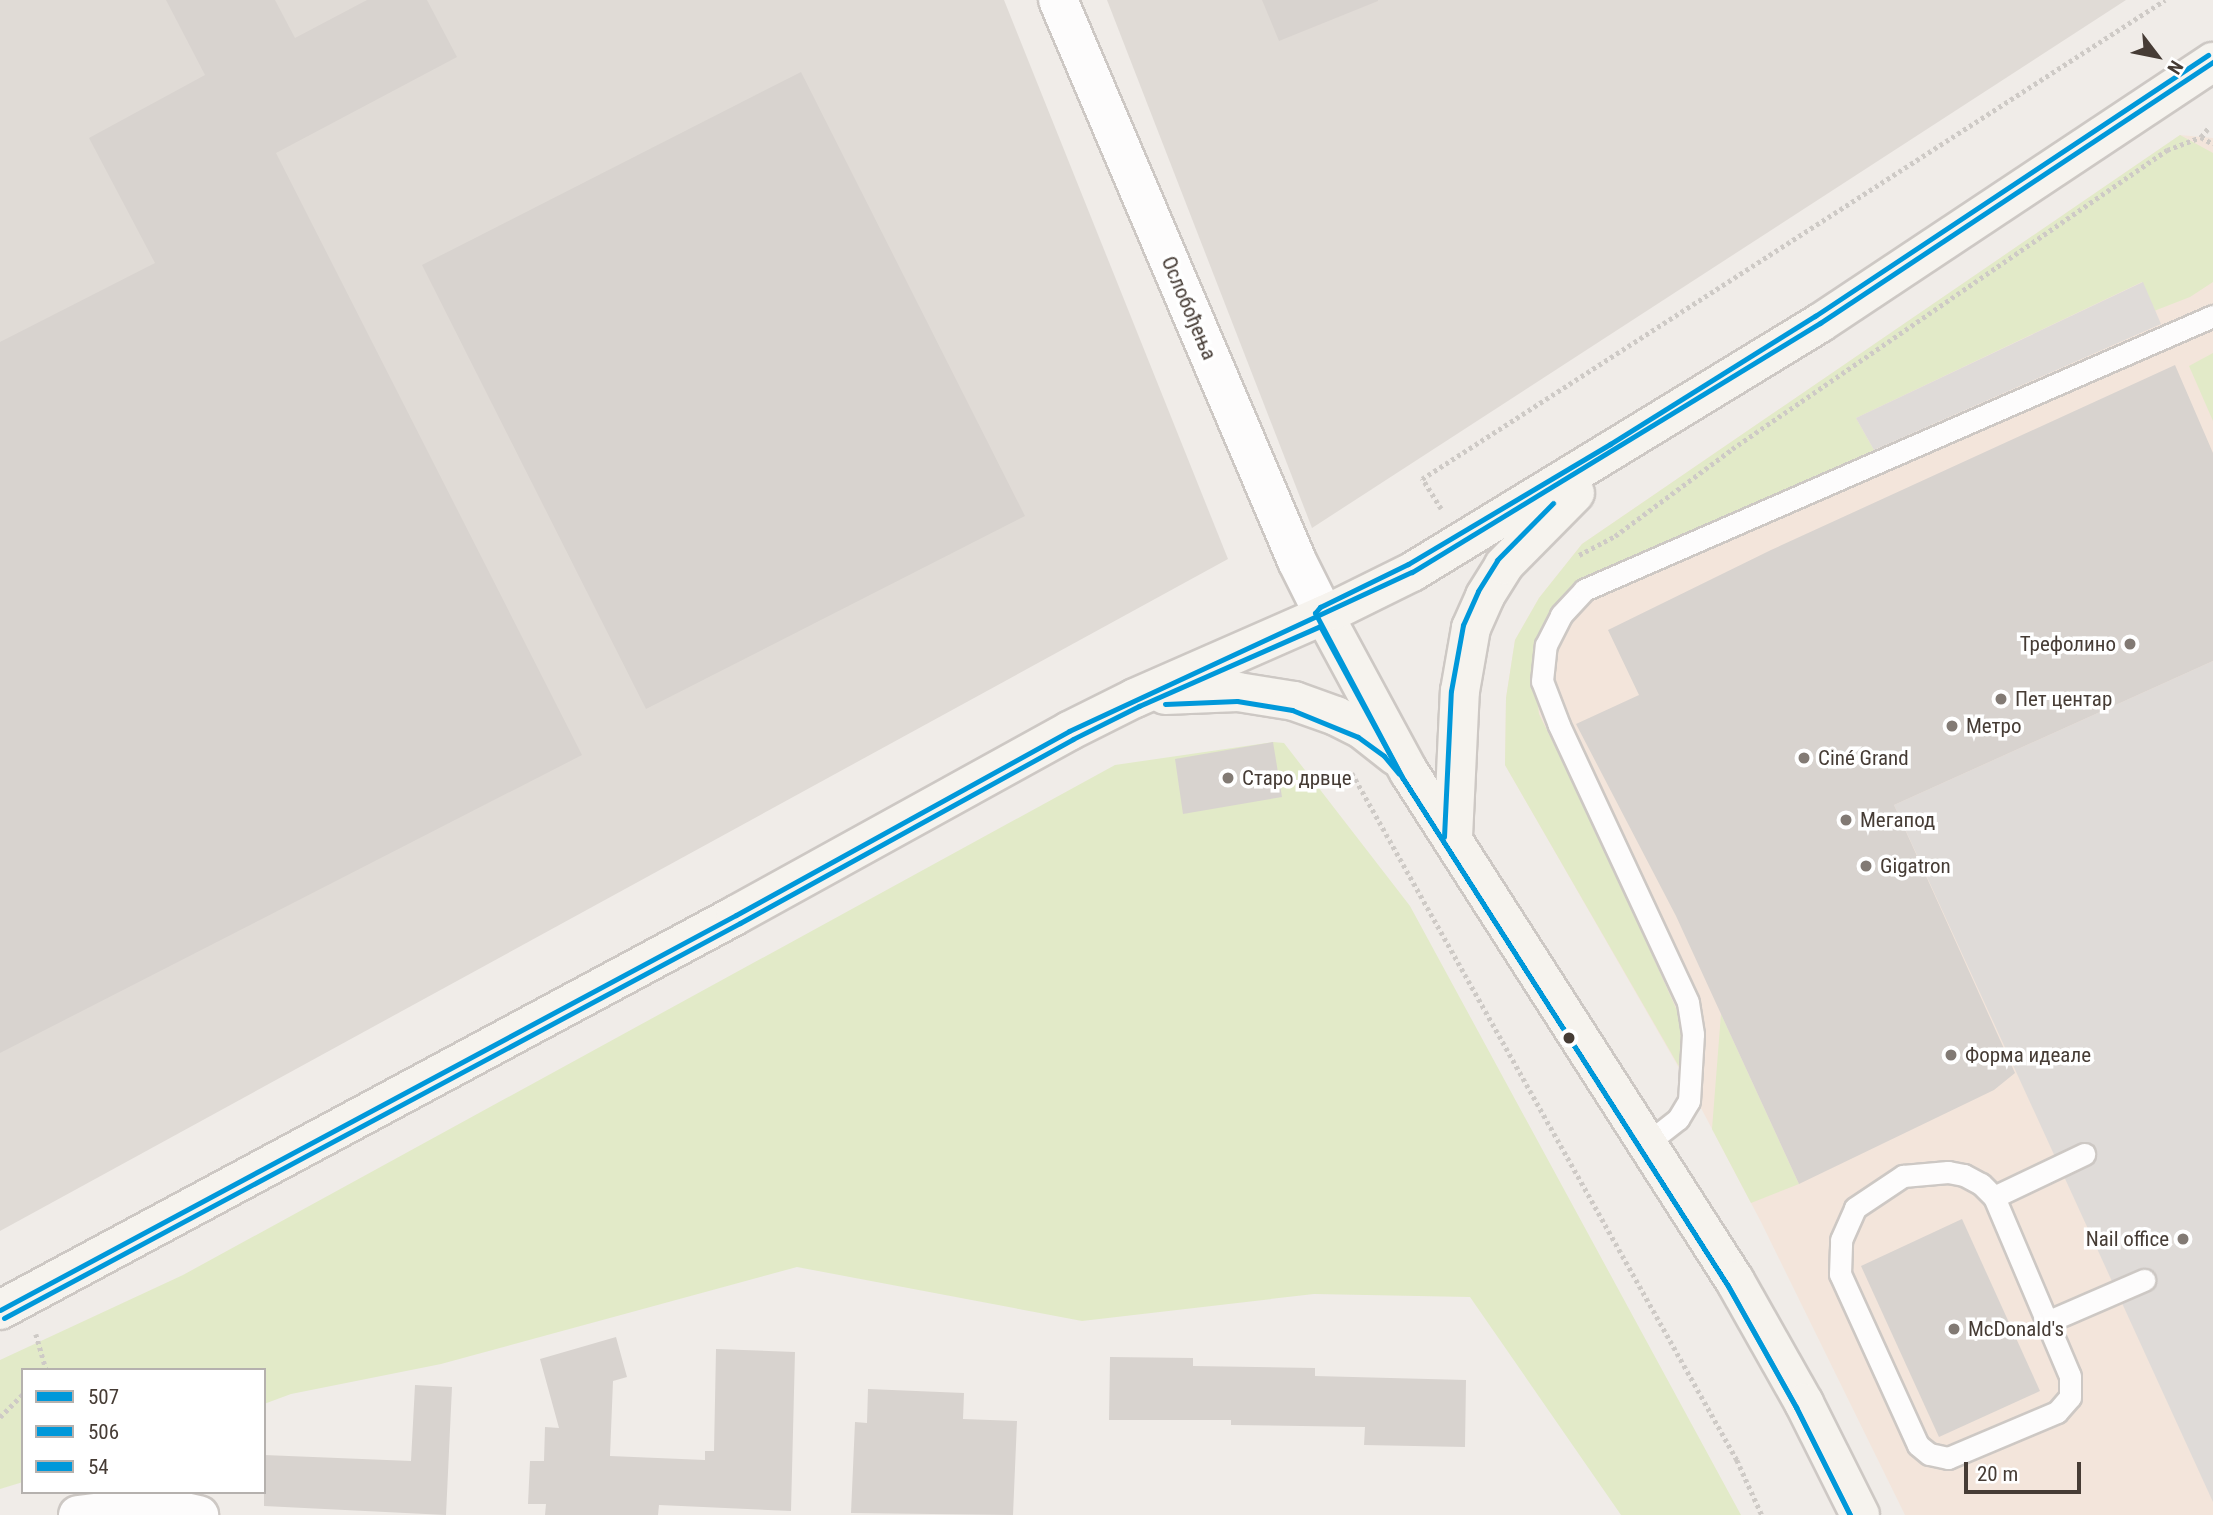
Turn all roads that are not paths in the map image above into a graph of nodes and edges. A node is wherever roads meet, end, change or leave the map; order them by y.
1 (1058, 0) edge
2 (2213, 62) edge
3 (2213, 316) edge
4 (1615, 451) junction
5 (1324, 615) junction
6 (1135, 698) junction
7 (1409, 772) junction
8 (1452, 837) junction
9 (1646, 1144) junction
10 (2084, 1154) dead end
11 (1994, 1197) junction
12 (2144, 1280) dead end
13 (0, 1310) edge
14 (2047, 1322) junction
15 (78, 1515) edge
16 (199, 1515) edge
17 (1860, 1515) edge

1 - 5 street, Ослобођења
2 - 4 main road
3 - 9 lane
4 - 5 main road
4 - 8 main road
5 - 6 main road
5 - 7 main road
6 - 7 main road
6 - 13 main road
7 - 8 main road
8 - 9 main road
9 - 17 main road
10 - 11 lane
11 - 14 lane
11 - 14 lane
12 - 14 lane
15 - 16 street

